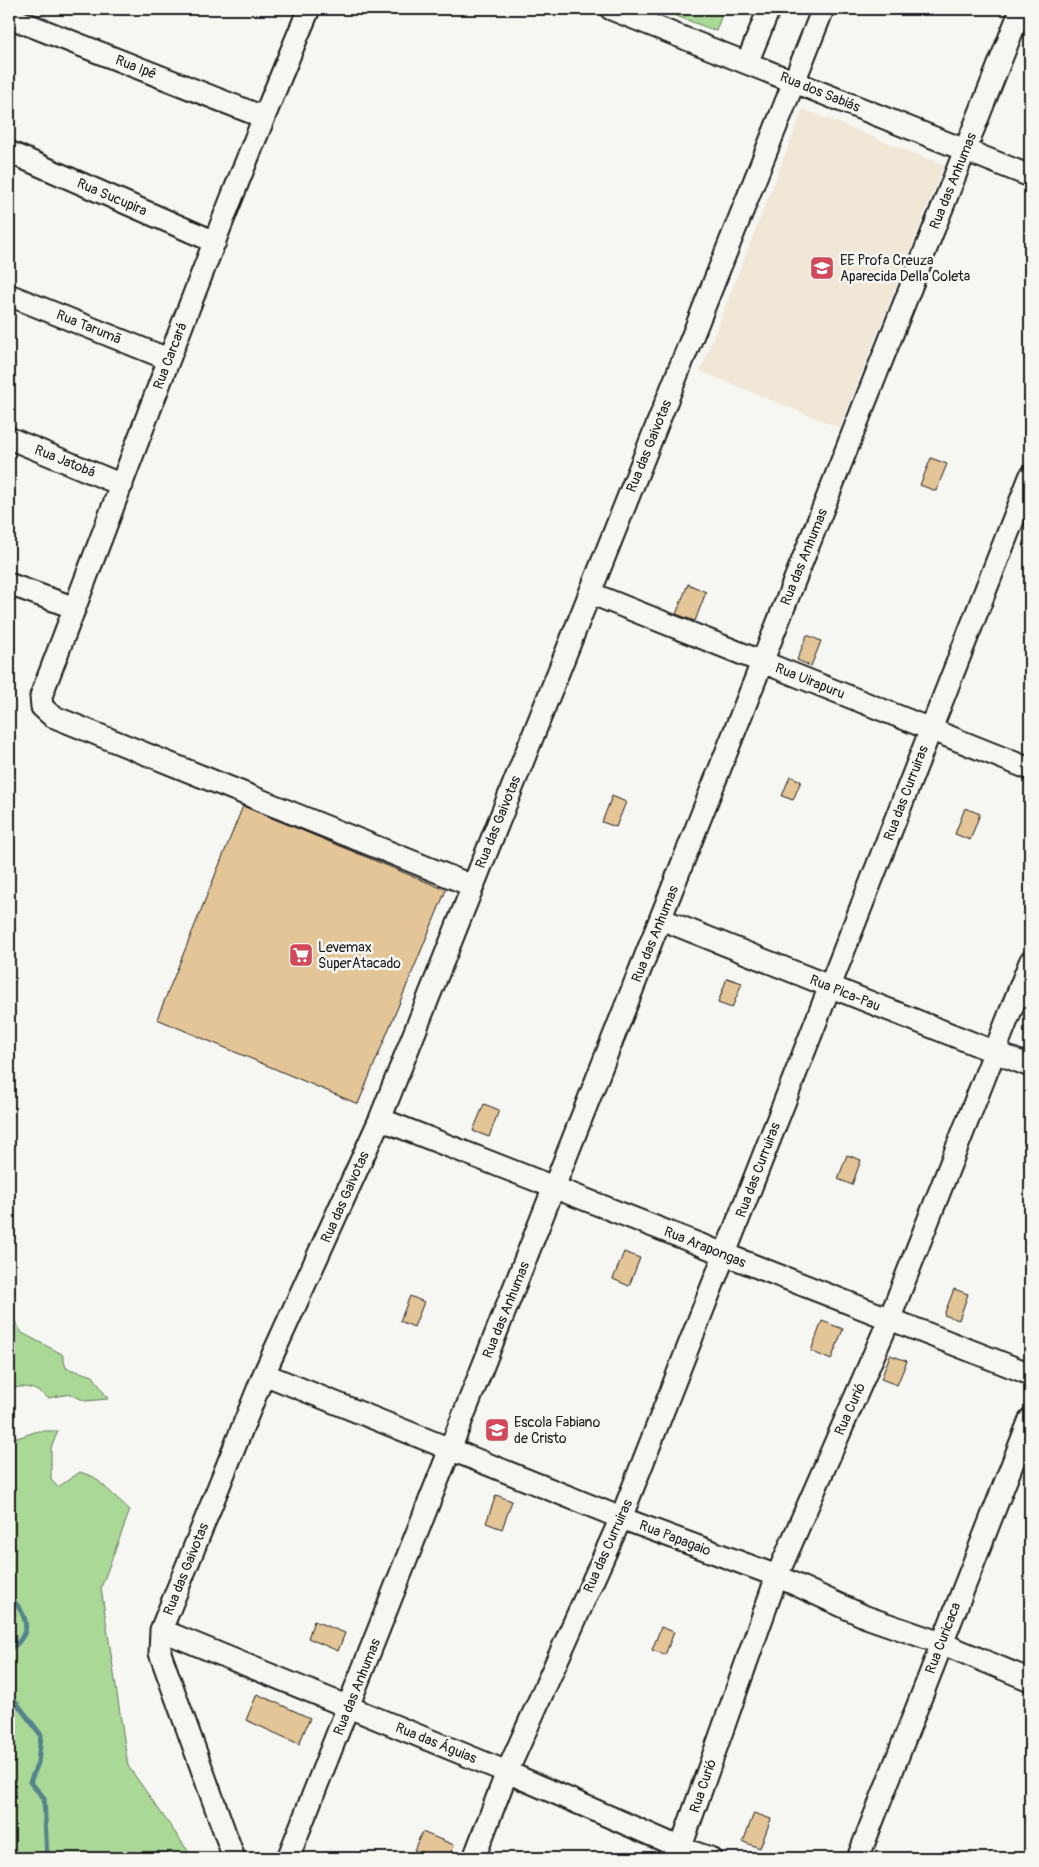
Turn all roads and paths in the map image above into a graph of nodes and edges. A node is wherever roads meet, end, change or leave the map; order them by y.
1 (309, 9) edge
2 (611, 9) edge
3 (770, 9) edge
4 (823, 9) edge
5 (1021, 9) edge
6 (10, 16) edge
7 (747, 63) junction
8 (794, 82) junction
9 (263, 117) junction
10 (966, 150) junction
11 (9, 152) edge
12 (1030, 176) edge
13 (214, 242) junction
14 (9, 295) edge
15 (168, 359) junction
16 (9, 438) edge
17 (1030, 477) edge
18 (122, 484) junction
19 (9, 584) edge
20 (590, 594) junction
21 (75, 608) junction
22 (762, 662) junction
23 (931, 730) junction
24 (1030, 769) edge
25 (473, 886) junction
26 (661, 919) junction
27 (1030, 962) edge
28 (830, 987) junction
29 (994, 1052) junction
30 (1030, 1066) edge
31 (380, 1119) junction
32 (554, 1188) junction
33 (724, 1255) junction
34 (889, 1320) junction
35 (264, 1374) junction
36 (1030, 1374) edge
37 (1030, 1419) edge
38 (451, 1449) junction
39 (621, 1518) junction
40 (777, 1576) junction
41 (161, 1630) junction
42 (941, 1643) junction
43 (1030, 1680) edge
44 (349, 1707) junction
45 (507, 1772) junction
46 (680, 1853) edge
47 (234, 1858) edge
48 (288, 1858) edge
49 (474, 1858) edge
50 (710, 1858) edge
51 (858, 1858) edge

1 - 9 street, Rua Carcará
2 - 7 street, Rua dos Sabiás
3 - 7 street
4 - 8 street, Rua das Gaivotas
5 - 10 street, Rua das Anhumas
6 - 9 street, Rua Ipê
7 - 8 street, Rua dos Sabiás
8 - 10 street, Rua dos Sabiás
8 - 20 street, Rua das Gaivotas
9 - 13 street, Rua Carcará
10 - 12 street, Rua dos Sabiás
10 - 22 street, Rua das Anhumas
11 - 13 street, Rua Sucupira
13 - 15 street, Rua Carcará
14 - 15 street, Rua Tarumã
15 - 18 street, Rua Carcará
16 - 18 street, Rua Jatobá
17 - 23 street, Rua das Curruiras
18 - 21 street, Rua Carcará
19 - 21 street
20 - 22 street, Rua Uirapuru
20 - 25 street, Rua das Gaivotas
21 - 25 street, Rua Carcará
22 - 23 street, Rua Uirapuru
22 - 26 street, Rua das Anhumas
23 - 24 street, Rua Uirapuru
23 - 28 street, Rua das Curruiras
25 - 31 street, Rua das Gaivotas
26 - 28 street, Rua Pica-Pau
26 - 32 street, Rua das Anhumas
27 - 29 street, Rua Curió
28 - 29 street, Rua Pica-Pau
28 - 33 street, Rua das Curruiras
29 - 30 street, Rua Pica-Pau
29 - 34 street, Rua Curió
31 - 32 street, Rua Arapongas
31 - 35 street, Rua das Gaivotas
32 - 33 street, Rua Arapongas
32 - 38 street, Rua das Anhumas
33 - 34 street, Rua Arapongas
33 - 39 street, Rua das Curruiras
34 - 36 street, Rua Arapongas
34 - 40 street, Rua Curió
35 - 38 street, Rua Papagaio
35 - 41 street, Rua das Gaivotas
37 - 42 street, Rua Curicaca
38 - 39 street, Rua Papagaio
38 - 44 street, Rua das Anhumas
39 - 40 street, Rua Papagaio
39 - 45 street, Rua das Curruiras
40 - 42 street, Rua Papagaio
40 - 46 street, Rua Curió
41 - 44 street, Rua das Águias
41 - 47 street
42 - 43 street, Rua Papagaio
42 - 51 street, Rua Curicaca
44 - 45 street, Rua das Águias
44 - 48 street, Rua das Anhumas
45 - 46 street, Rua das Águias
45 - 49 street, Rua das Curruiras
46 - 50 street, Rua das Águias

